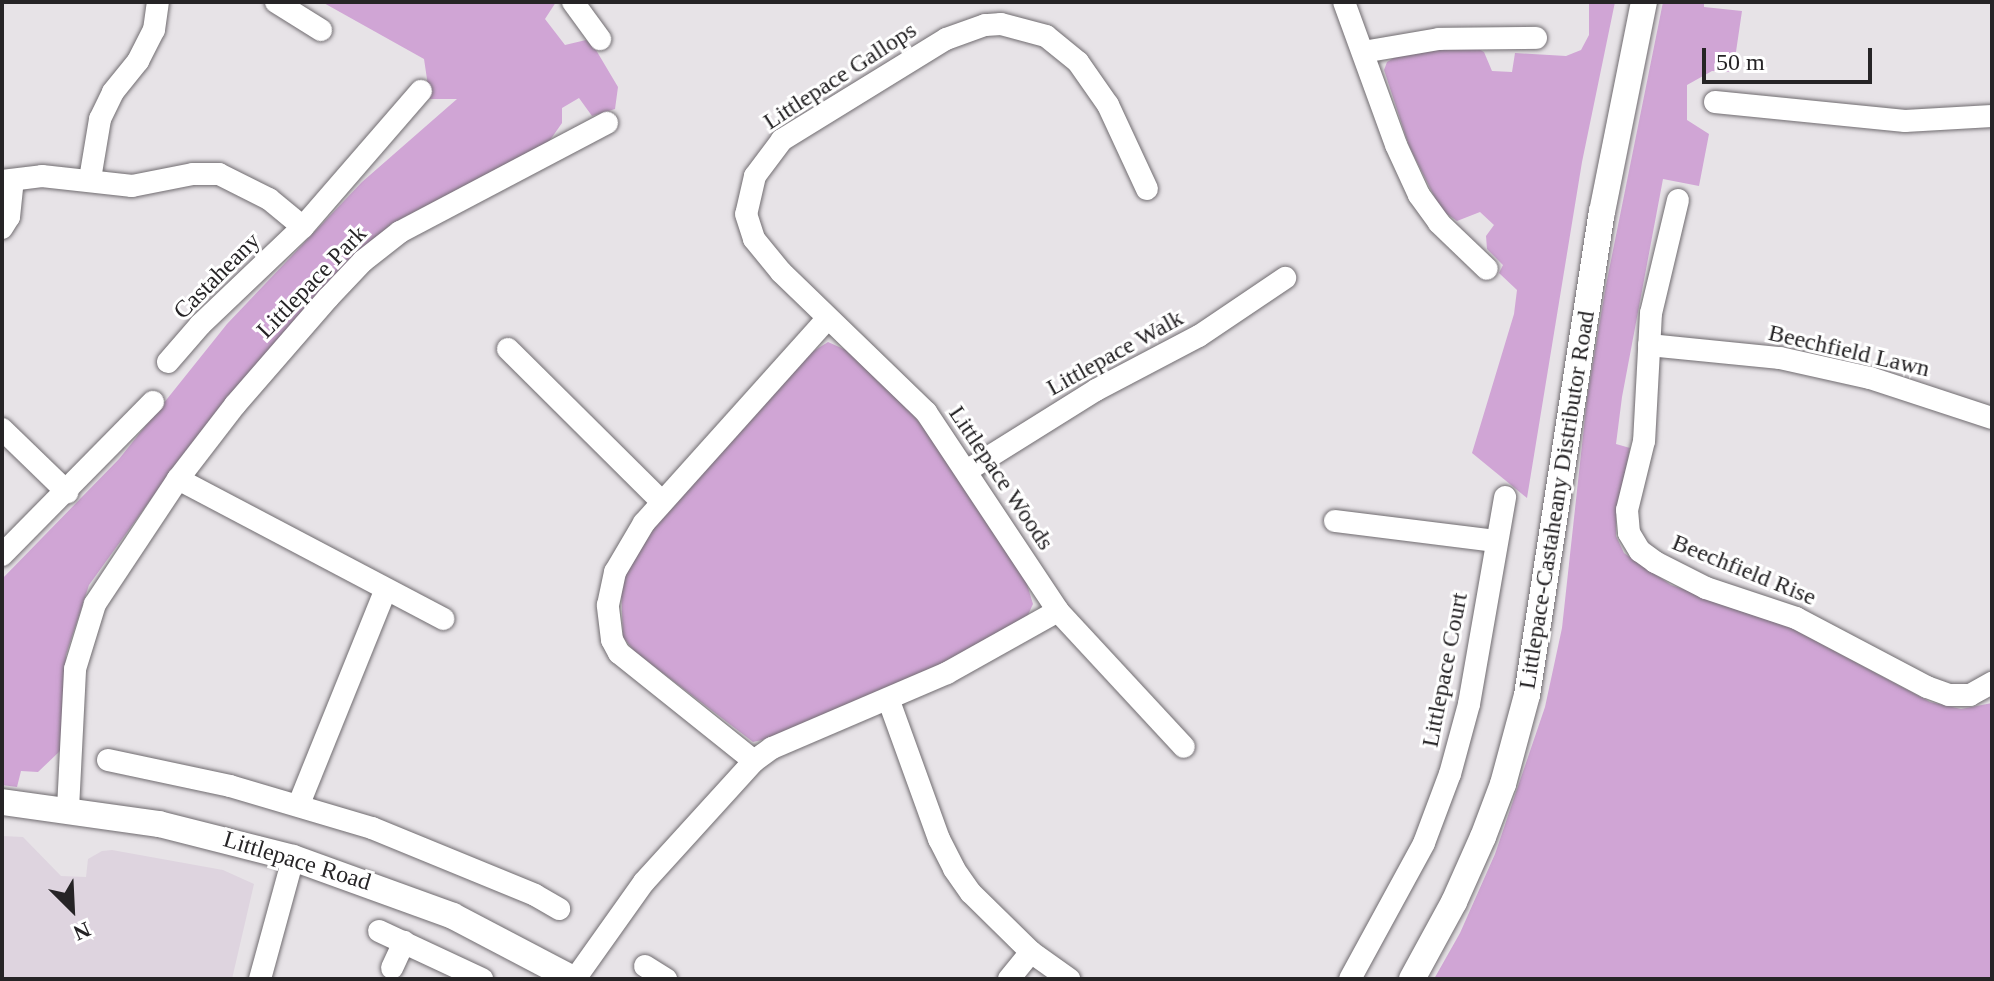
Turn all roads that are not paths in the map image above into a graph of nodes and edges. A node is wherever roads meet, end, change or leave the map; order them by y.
1 (158, 2) edge
2 (276, 2) edge
3 (573, 2) edge
4 (1344, 2) edge
5 (1644, 2) edge
6 (321, 30) dead end
7 (1536, 38) dead end
8 (600, 39) dead end
9 (1363, 52) junction
10 (421, 91) dead end
11 (1715, 102) dead end
12 (1992, 116) edge
13 (607, 123) dead end
14 (90, 179) junction
15 (7, 181) edge
16 (1147, 189) dead end
17 (1678, 200) dead end
18 (303, 227) junction
19 (2, 228) edge
20 (1487, 269) dead end
21 (1285, 278) dead end
22 (827, 319) junction
23 (1649, 345) junction
24 (508, 349) dead end
25 (168, 362) dead end
26 (153, 402) dead end
27 (1991, 411) edge
28 (2, 429) edge
29 (968, 470) junction
30 (178, 479) junction
31 (67, 492) junction
32 (1505, 497) dead end
33 (662, 502) junction
34 (1335, 521) dead end
35 (1495, 541) junction
36 (2, 555) edge
37 (385, 591) junction
38 (1058, 611) junction
39 (443, 619) dead end
40 (1987, 687) edge
41 (889, 701) junction
42 (1184, 747) dead end
43 (108, 760) dead end
44 (754, 761) junction
45 (2, 802) edge
46 (299, 804) junction
47 (68, 809) junction
48 (293, 858) junction
49 (549, 877) dead end
50 (535, 895) junction
51 (559, 909) dead end
52 (379, 931) dead end
53 (404, 942) junction
54 (1031, 952) junction
55 (645, 966) dead end
56 (392, 968) dead end
57 (673, 974) edge
58 (260, 979) edge
59 (482, 979) edge
60 (574, 979) edge
61 (1009, 979) edge
62 (1069, 979) edge
63 (1350, 979) edge
64 (1412, 979) edge

1 - 14 street
2 - 6 street
3 - 8 street
4 - 9 street
5 - 64 street, Littlepace-Castaheany Distributor Road
7 - 9 street
9 - 20 street
10 - 18 street, Castaheany
11 - 12 street
13 - 30 street, Littlepace Park
14 - 15 street, Castaheany
14 - 18 street, Castaheany
15 - 19 street, Castaheany
16 - 22 street, Littlepace Gallops
17 - 23 street, Beechfield Rise
18 - 25 street, Castaheany
21 - 29 street, Littlepace Walk
22 - 29 street, Littlepace Woods
22 - 33 street
23 - 27 street, Beechfield Lawn
23 - 40 street, Beechfield Rise
24 - 33 street
26 - 31 street
28 - 31 street
29 - 38 street, Littlepace Woods
30 - 37 street
30 - 47 street, Littlepace Park
31 - 36 street
32 - 35 street, Littlepace Court
33 - 44 street
34 - 35 street
35 - 63 street, Littlepace Court
37 - 39 street
37 - 46 street
38 - 41 street
38 - 42 street, Littlepace Woods
41 - 44 street
41 - 54 street
43 - 46 street
44 - 60 street
45 - 47 street, Littlepace Road
46 - 50 street
47 - 48 street, Littlepace Road
48 - 58 street
48 - 60 street, Littlepace Road
49 - 50 street
50 - 51 street
52 - 53 street
53 - 56 street
53 - 59 street
54 - 61 street
54 - 62 street
55 - 57 street

